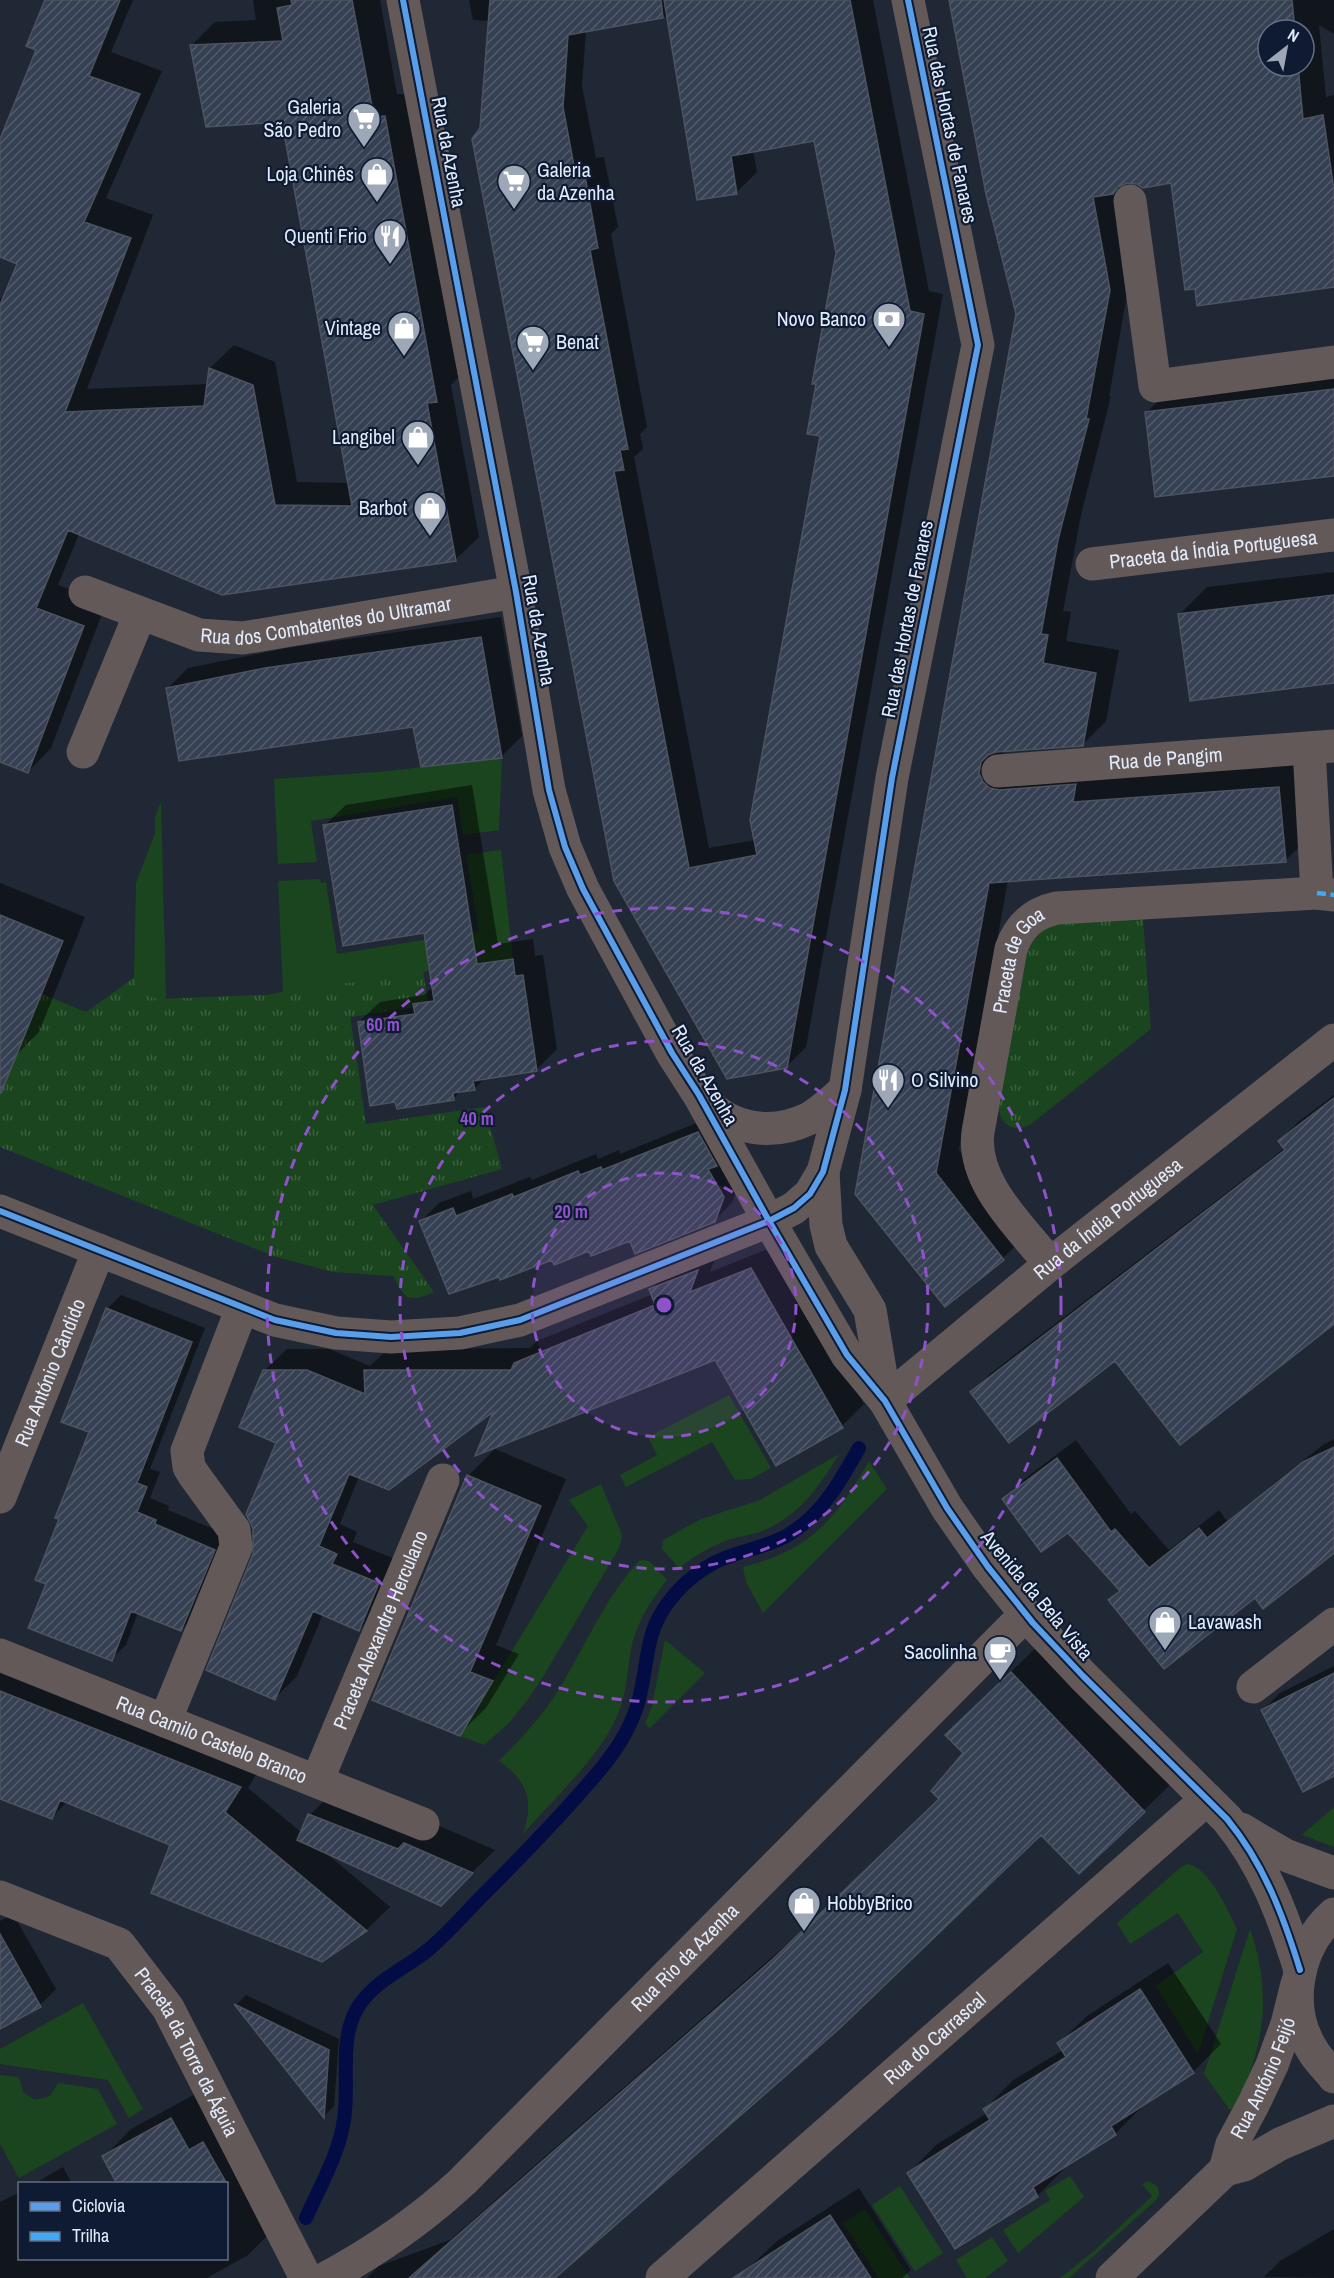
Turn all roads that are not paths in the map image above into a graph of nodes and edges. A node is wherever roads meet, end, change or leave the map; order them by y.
1 (403, 0) edge
2 (908, 0) edge
3 (1130, 201) dead end
4 (1334, 362) edge
5 (1334, 535) edge
6 (1092, 564) dead end
7 (85, 592) dead end
8 (516, 592) junction
9 (140, 614) junction
10 (1321, 747) edge
11 (83, 752) dead end
12 (998, 771) dead end
13 (1326, 894) edge
14 (1334, 1040) edge
15 (845, 1090) junction
16 (699, 1095) junction
17 (823, 1172) junction
18 (0, 1211) edge
19 (769, 1221) junction
20 (99, 1250) junction
21 (1050, 1264) junction
22 (242, 1308) junction
23 (885, 1401) junction
24 (444, 1480) dead end
25 (0, 1497) edge
26 (1026, 1614) junction
27 (1334, 1624) edge
28 (0, 1655) edge
29 (1253, 1688) dead end
30 (165, 1721) junction
31 (317, 1781) junction
32 (1217, 1809) junction
33 (423, 1824) dead end
34 (1334, 1873) edge
35 (0, 1897) edge
36 (1334, 1914) edge
37 (1299, 1977) junction
38 (1334, 2077) edge
39 (1334, 2121) edge
40 (1225, 2170) junction
41 (306, 2278) edge
42 (326, 2278) edge
43 (662, 2278) edge
44 (1112, 2278) edge

1 - 8 street, Rua da Azenha
2 - 15 street, Rua das Hortas de Fanares
3 - 4 street
5 - 6 street, Praceta da Índia Portuguesa
7 - 9 street, Rua dos Combatentes do Ultramar
8 - 9 street, Rua dos Combatentes do Ultramar
8 - 16 street, Rua da Azenha
9 - 11 street
10 - 12 street, Rua de Pangim
10 - 13 street, Praceta de Goa
13 - 21 street, Praceta de Goa
14 - 21 street, Rua da Índia Portuguesa
15 - 16 street
15 - 17 street, Rua das Hortas de Fanares
16 - 19 street, Rua da Azenha
17 - 19 street, Rua das Hortas de Fanares
17 - 23 street, Avenida da Bela Vista
18 - 20 street, Rua das Hortas de Fanares
19 - 22 street, Rua das Hortas de Fanares
19 - 23 street, Avenida da Bela Vista
20 - 22 street, Rua das Hortas de Fanares
20 - 25 street, Rua António Cândido
21 - 23 street, Rua da Índia Portuguesa
22 - 30 street
23 - 26 street, Avenida da Bela Vista
24 - 31 street, Praceta Alexandre Herculano
26 - 32 street, Avenida da Bela Vista
26 - 42 street, Rua Rio da Azenha
27 - 29 street
28 - 30 street, Rua Camilo Castelo Branco
30 - 31 street, Rua Camilo Castelo Branco
31 - 33 street, Rua Camilo Castelo Branco
32 - 34 street, Avenida da Bela Vista
32 - 37 street, Avenida da Bela Vista
32 - 43 street, Rua do Carrascal
35 - 41 street, Praceta da Torre da Águia
36 - 37 street, Rua António Feijó
37 - 38 street
37 - 40 street, Rua António Feijó
39 - 40 street, Rua António Feijó
40 - 44 street, Rua António Feijó

